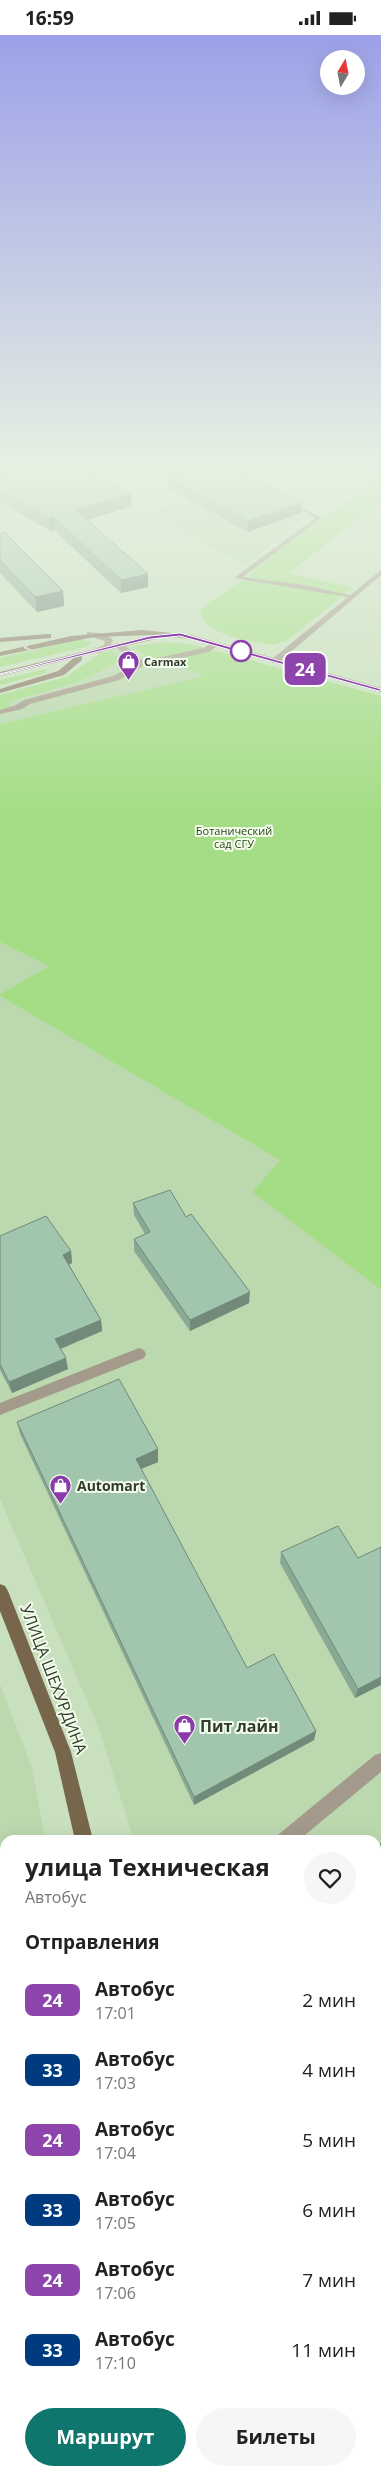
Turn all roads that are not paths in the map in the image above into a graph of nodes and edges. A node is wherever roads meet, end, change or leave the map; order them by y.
1 (259, 581) edge
2 (370, 581) edge
3 (351, 597) junction
4 (86, 635) junction
5 (180, 635) junction
6 (0, 640) edge
7 (216, 644) junction
8 (118, 645) junction
9 (98, 651) junction
10 (0, 654) edge
11 (83, 655) junction
12 (275, 661) junction
13 (140, 664) junction
14 (0, 673) edge
15 (381, 690) edge
16 (0, 691) edge
17 (0, 712) edge
18 (139, 1354) dead end
19 (0, 1409) edge
20 (0, 1591) edge
21 (381, 1761) edge
22 (83, 1835) edge
23 (290, 1835) edge

1 - 3 street
2 - 3 street
3 - 12 street
4 - 5 main road
4 - 6 main road
4 - 9 street
4 -> 10 main road
5 - 7 main road
5 - 8 main road
7 - 12 main road
7 - 13 street
8 - 9 main road
8 - 13 street
9 - 11 main road
11 - 14 main road
11 - 16 main road
12 - 15 main road
13 - 17 street
18 - 19 street
20 - 22 main road, УЛИЦА ШЕХУРДИНА
21 - 23 street

